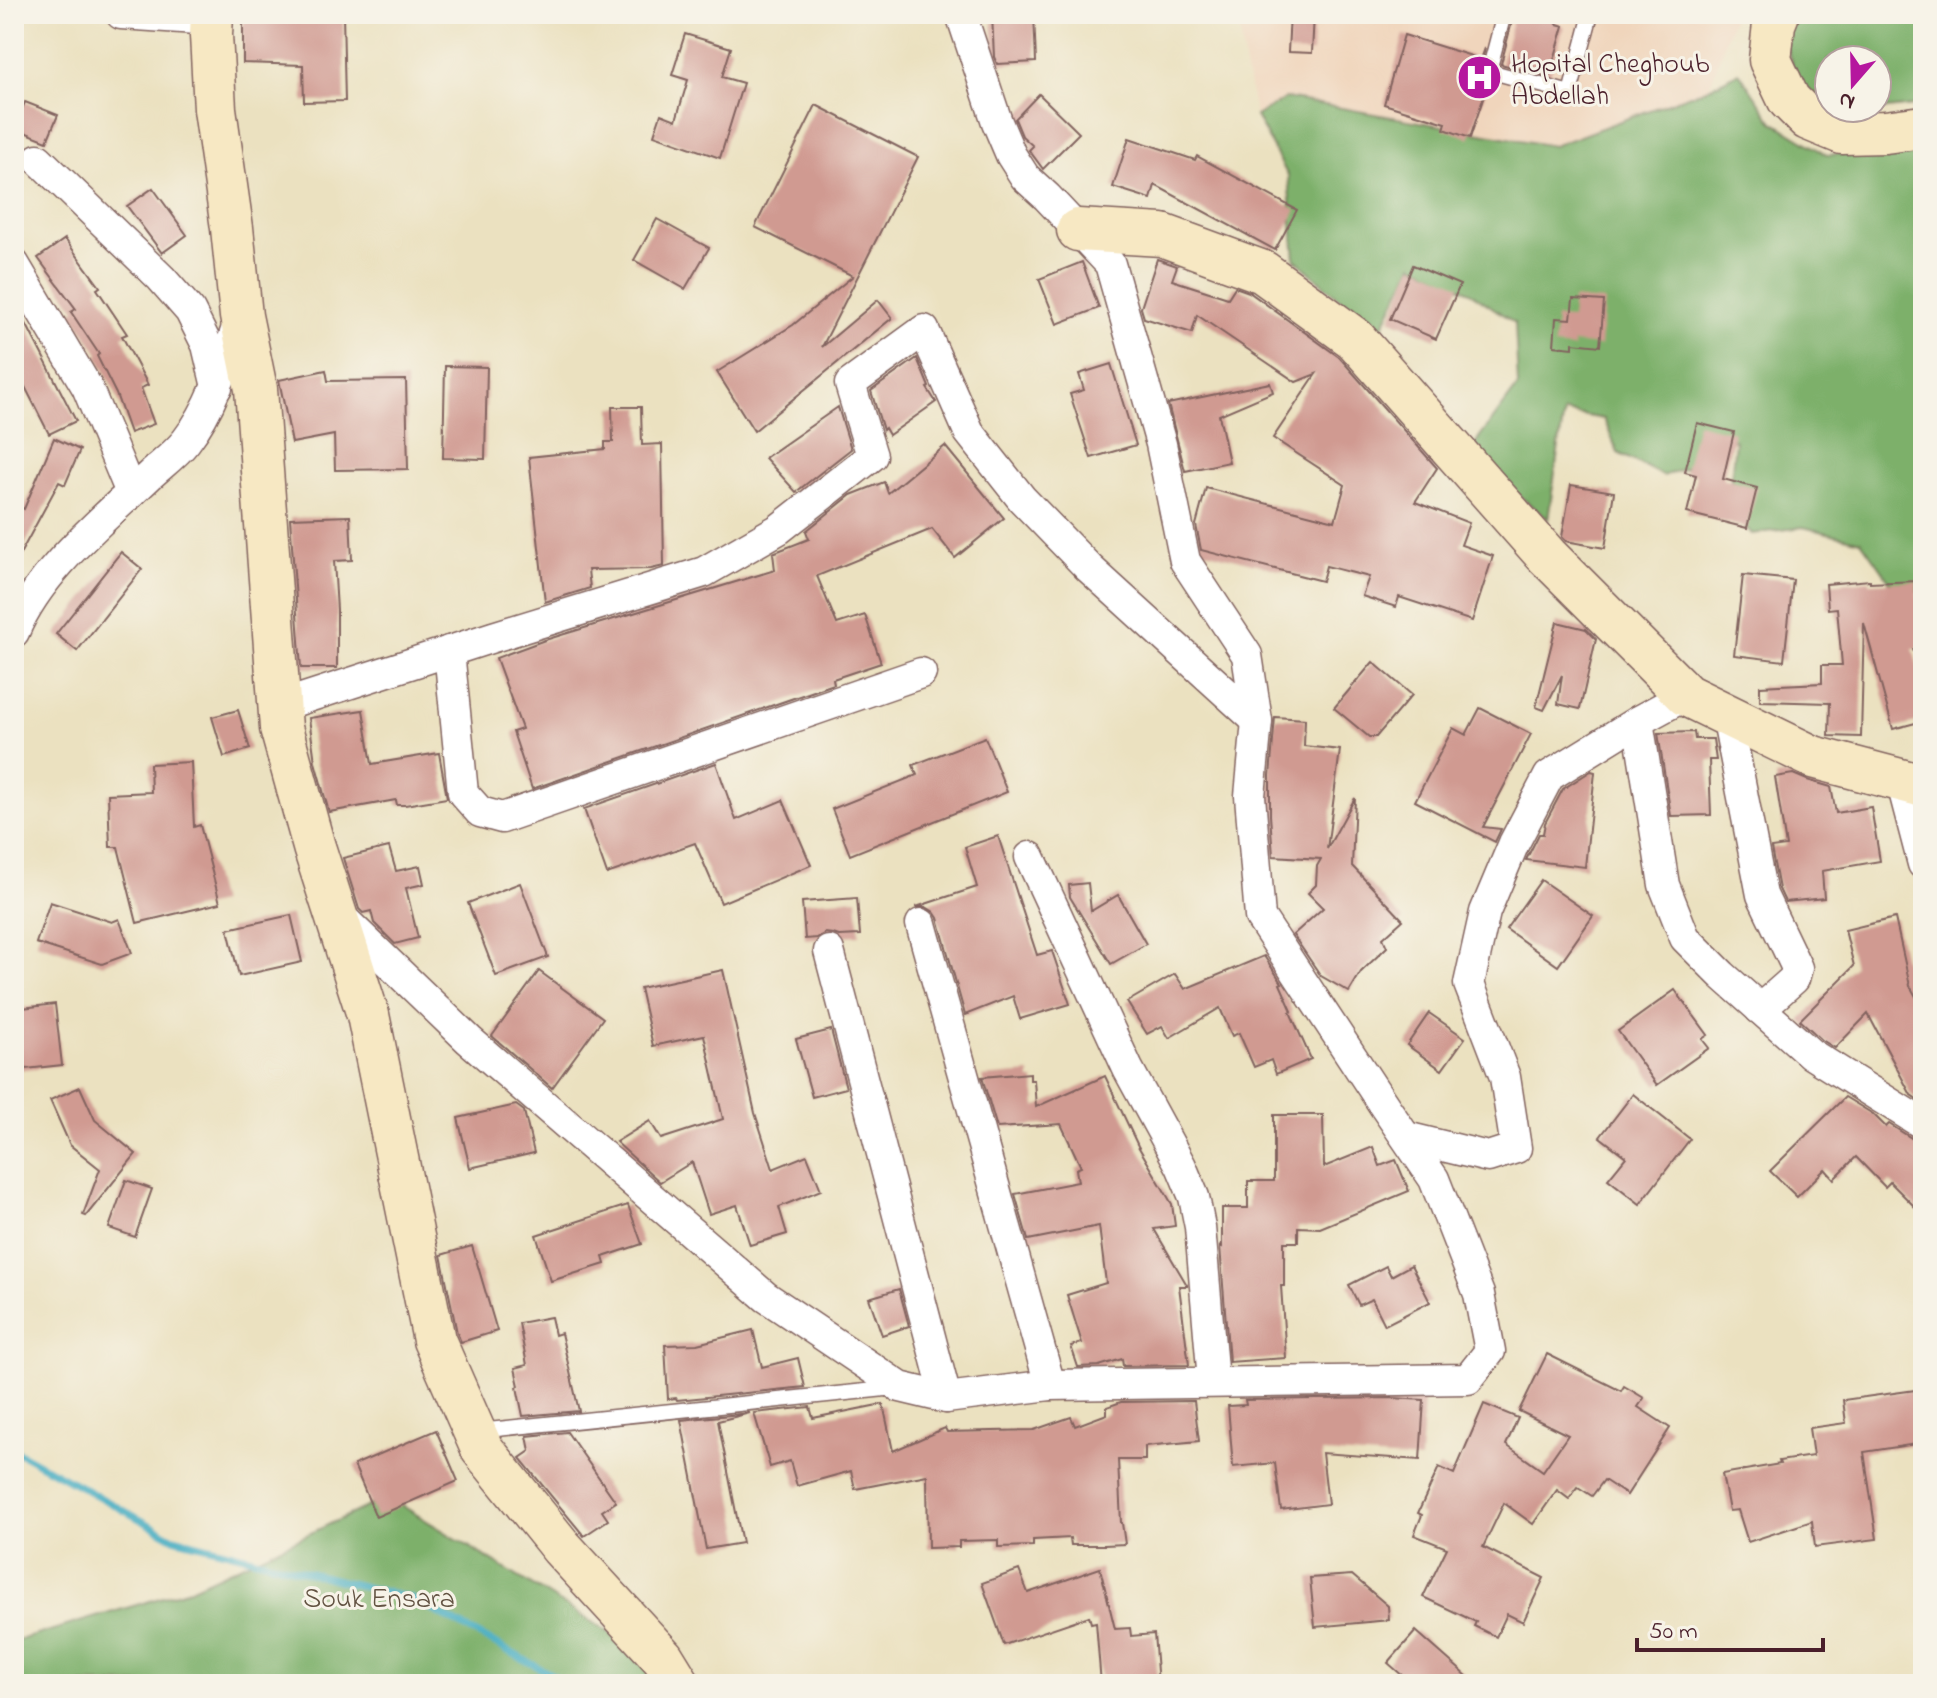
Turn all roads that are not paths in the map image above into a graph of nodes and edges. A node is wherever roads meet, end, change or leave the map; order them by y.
1 (121, 14) edge
2 (961, 14) edge
3 (1504, 14) edge
4 (1591, 14) edge
5 (1778, 14) edge
6 (212, 17) edge
7 (1923, 127) edge
8 (38, 159) dead end
9 (1078, 230) junction
10 (14, 264) edge
11 (241, 316) junction
12 (217, 387) junction
13 (131, 493) junction
14 (14, 632) edge
15 (449, 651) junction
16 (921, 673) dead end
17 (1686, 695) junction
18 (280, 706) junction
19 (1727, 715) junction
20 (1257, 721) junction
21 (1638, 721) junction
22 (1912, 783) edge
23 (1030, 857) dead end
24 (1923, 864) edge
25 (335, 911) junction
26 (921, 924) dead end
27 (829, 951) dead end
28 (1760, 1009) junction
29 (1923, 1124) edge
30 (1406, 1137) junction
31 (1213, 1381) junction
32 (1050, 1385) junction
33 (900, 1387) junction
34 (946, 1398) junction
35 (474, 1431) junction
36 (679, 1684) edge

1 - 6 street
2 - 9 street
3 - 4 lane
5 - 7 street
6 - 11 street
8 - 12 street
9 - 17 street
9 - 20 street
10 - 13 street
11 - 12 street
11 - 18 street
12 - 13 street
13 - 14 street
15 - 16 street
15 - 18 street
15 - 20 street
17 - 19 street
17 - 21 street
18 - 25 street
19 - 22 street
19 - 28 street
20 - 30 street
21 - 28 street
21 - 30 street
22 - 24 street
23 - 31 street
25 - 33 street
25 - 35 street
26 - 32 street
27 - 34 street
28 - 29 street
30 - 31 street
31 - 32 street
32 - 34 street
33 - 34 street
33 - 35 lane
35 - 36 street

